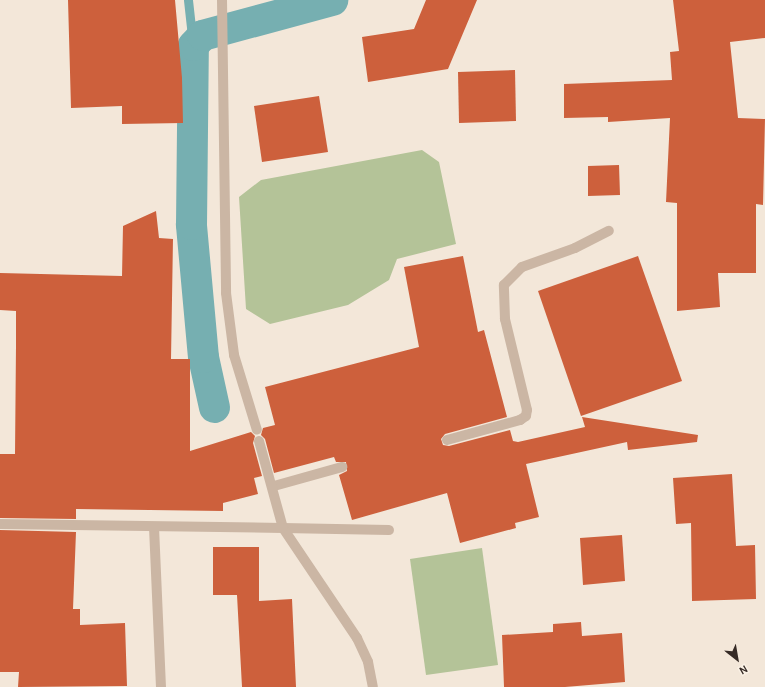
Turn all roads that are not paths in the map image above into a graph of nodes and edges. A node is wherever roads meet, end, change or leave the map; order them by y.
1 (222, 0) edge
2 (609, 231) dead end
3 (257, 430) dead end
4 (447, 440) dead end
5 (260, 441) dead end
6 (342, 468) dead end
7 (274, 486) junction
8 (0, 524) edge
9 (154, 526) junction
10 (283, 528) junction
11 (389, 530) dead end
12 (161, 687) edge
13 (373, 687) edge

1 - 3 street
2 - 4 street
5 - 7 street
6 - 7 street
7 - 10 street
8 - 9 street
9 - 10 street
9 - 12 street
10 - 11 street
10 - 13 street

